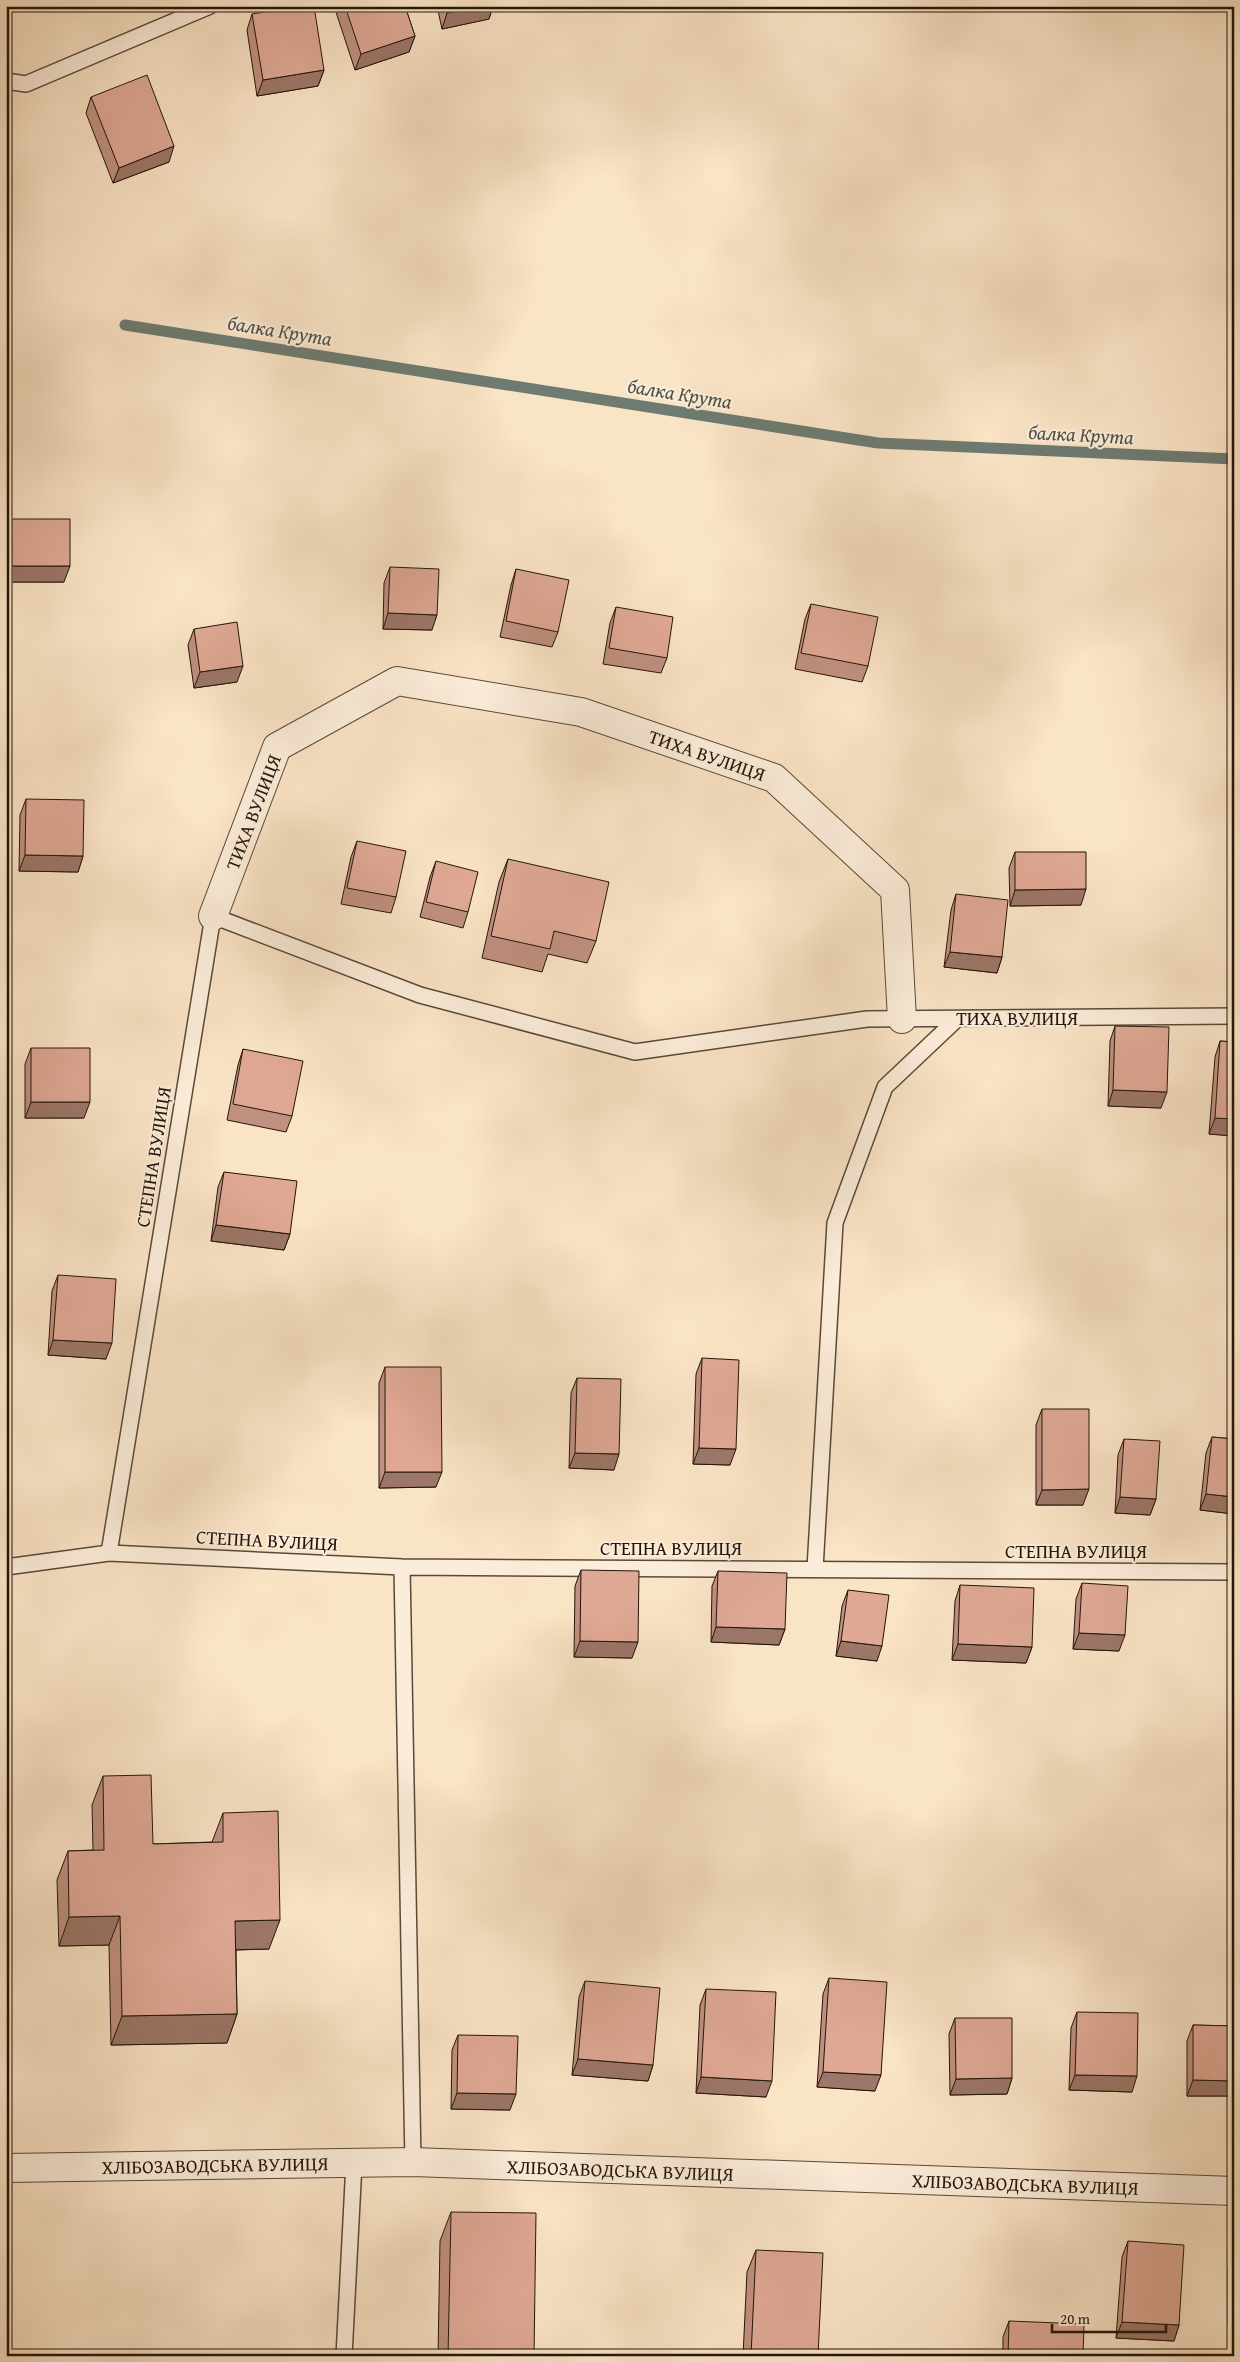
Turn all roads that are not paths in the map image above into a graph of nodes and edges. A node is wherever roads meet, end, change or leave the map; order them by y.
1 (210, 6) edge
2 (6, 81) edge
3 (213, 916) junction
4 (1234, 1016) edge
5 (902, 1019) junction
6 (957, 1019) junction
7 (109, 1553) junction
8 (6, 1567) edge
9 (402, 1567) junction
10 (815, 1569) junction
11 (1234, 1572) edge
12 (413, 2162) junction
13 (354, 2163) junction
14 (6, 2168) edge
15 (1234, 2191) edge
16 (344, 2356) edge

1 - 2 lane
3 - 5 lane
3 - 5 street, ТИХА ВУЛИЦЯ
3 - 7 lane, СТЕПНА ВУЛИЦЯ
4 - 6 lane, ТИХА ВУЛИЦЯ
5 - 6 lane, ТИХА ВУЛИЦЯ
6 - 10 lane
7 - 8 lane, СТЕПНА ВУЛИЦЯ
7 - 9 lane, СТЕПНА ВУЛИЦЯ
9 - 10 lane, СТЕПНА ВУЛИЦЯ
9 - 12 lane
10 - 11 lane, СТЕПНА ВУЛИЦЯ
12 - 13 street, ХЛІБОЗАВОДСЬКА ВУЛИЦЯ
12 - 15 street, ХЛІБОЗАВОДСЬКА ВУЛИЦЯ
13 - 14 street, ХЛІБОЗАВОДСЬКА ВУЛИЦЯ
13 - 16 lane

